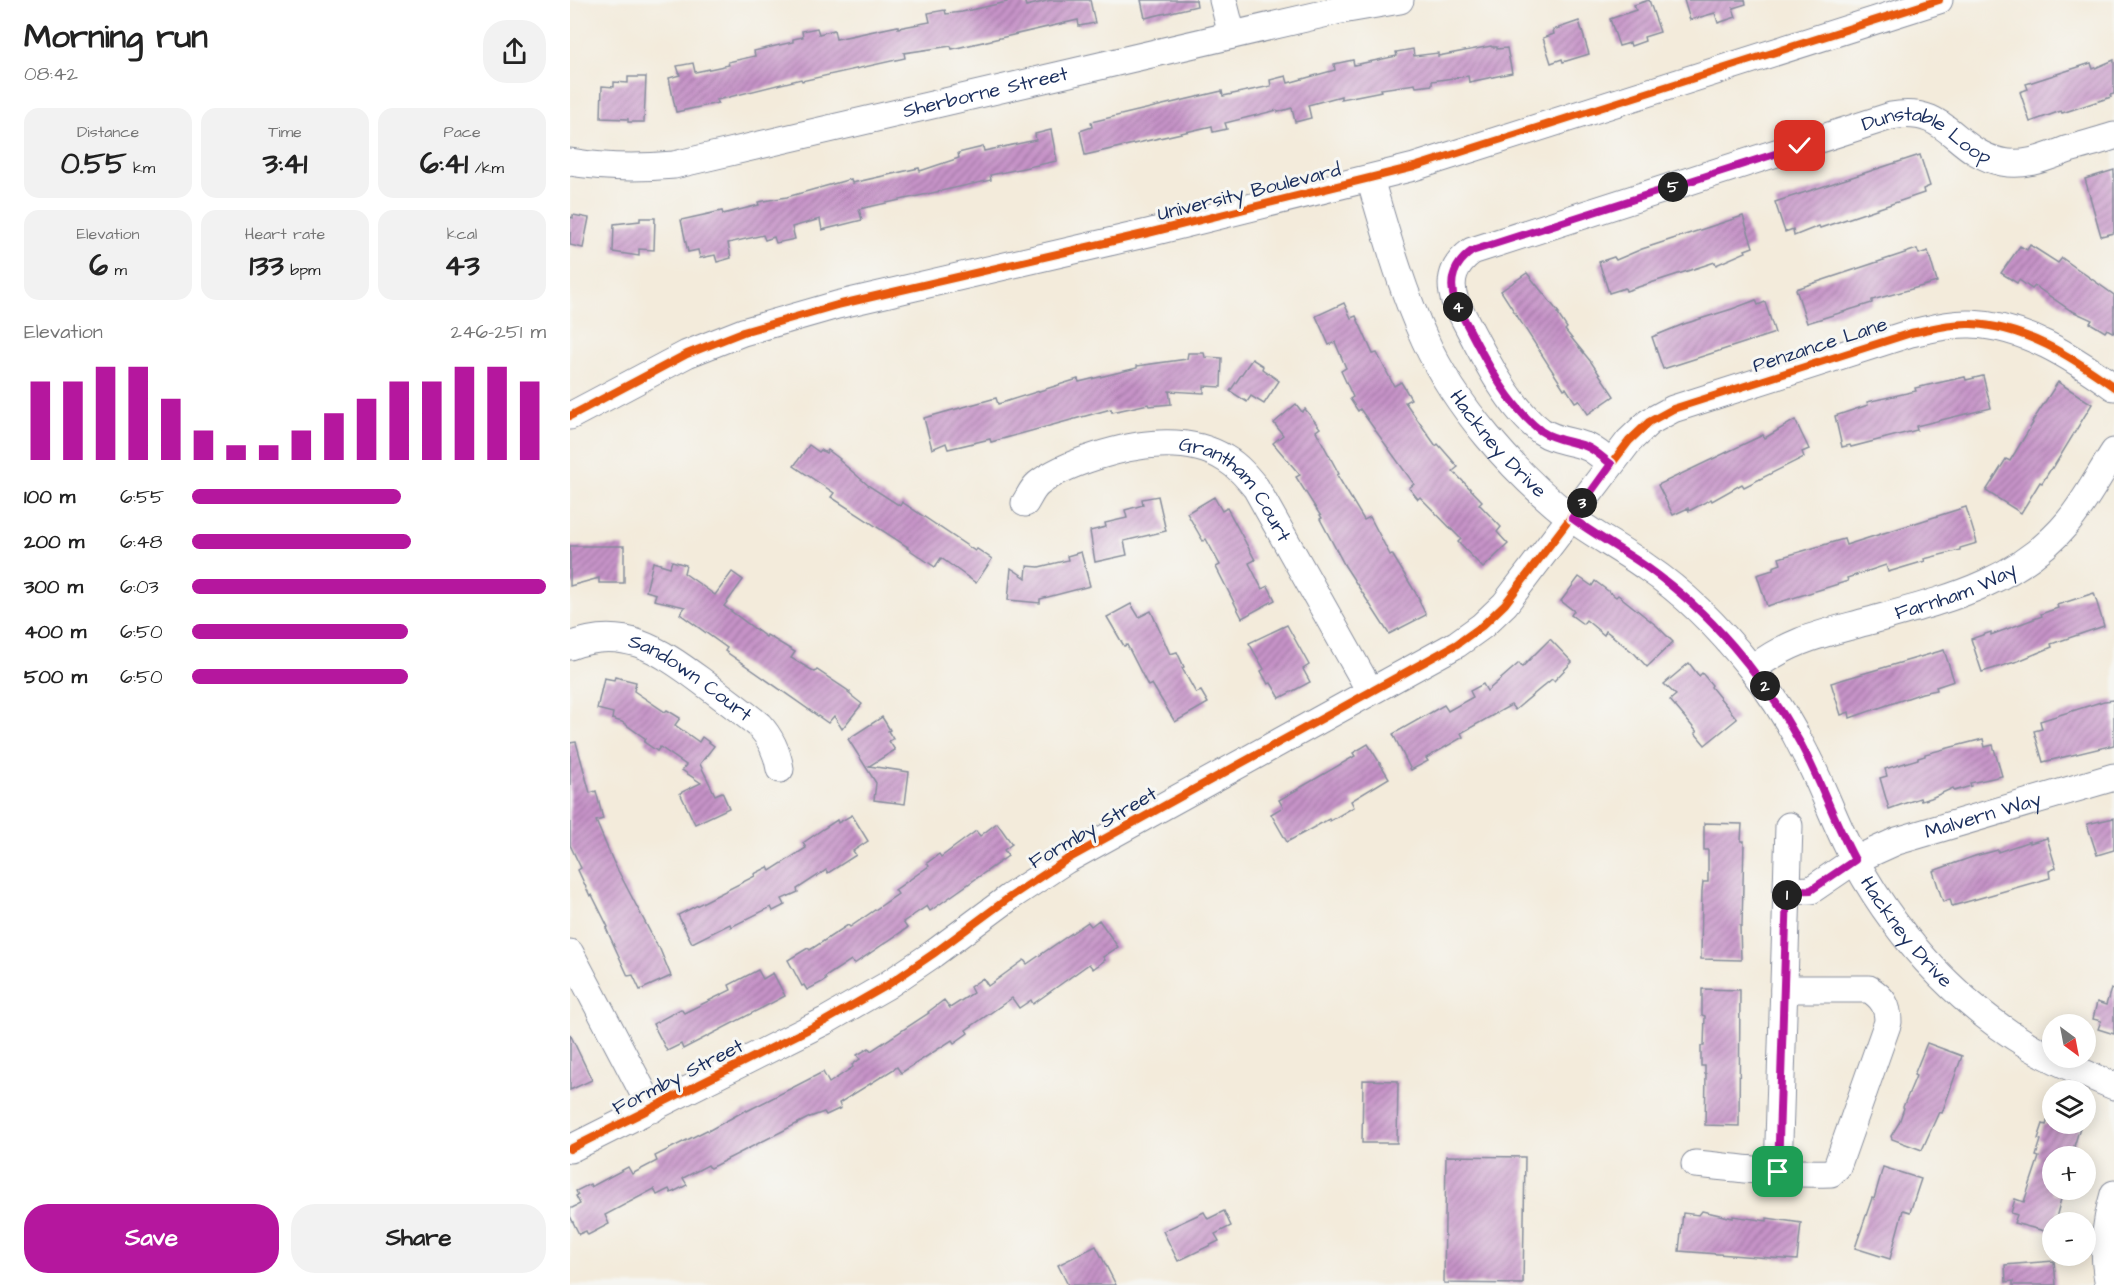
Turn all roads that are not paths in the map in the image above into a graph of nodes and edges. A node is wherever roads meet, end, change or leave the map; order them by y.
1 (1222, 0) edge
2 (1400, 0) edge
3 (1939, 0) edge
4 (1232, 35) junction
5 (2114, 136) edge
6 (570, 162) edge
7 (1370, 179) junction
8 (2114, 387) edge
9 (570, 416) edge
10 (2114, 452) edge
11 (1611, 464) junction
12 (1025, 503) dead end
13 (1572, 518) junction
14 (570, 646) edge
15 (1752, 669) junction
16 (1370, 691) junction
17 (780, 769) dead end
18 (2114, 777) edge
19 (1789, 826) dead end
20 (1855, 860) junction
21 (1787, 891) junction
22 (570, 952) edge
23 (1784, 988) junction
24 (2114, 1086) edge
25 (651, 1109) junction
26 (570, 1149) edge
27 (1695, 1164) dead end
28 (1778, 1172) junction
29 (2114, 1194) edge
30 (2109, 1285) edge

1 - 4 street
2 - 4 street, Sherborne Street
3 - 7 street, University Boulevard
4 - 6 street, Sherborne Street
5 - 11 street, Dunstable Loop
7 - 9 street, University Boulevard
7 - 13 street, Hackney Drive
8 - 11 street, Penzance Lane
10 - 15 street, Farnham Way
11 - 13 street, Penzance Lane
12 - 16 street, Grantham Court
13 - 15 street, Hackney Drive
13 - 16 street, Formby Street
14 - 17 street, Sandown Court
15 - 20 street, Hackney Drive
16 - 25 street, Formby Street
18 - 20 street, Malvern Way
19 - 21 street
20 - 21 street, Malvern Way
20 - 24 street, Hackney Drive
21 - 23 street
22 - 25 street
23 - 28 street
23 - 28 street
25 - 26 street, Formby Street
27 - 28 street
29 - 30 street

